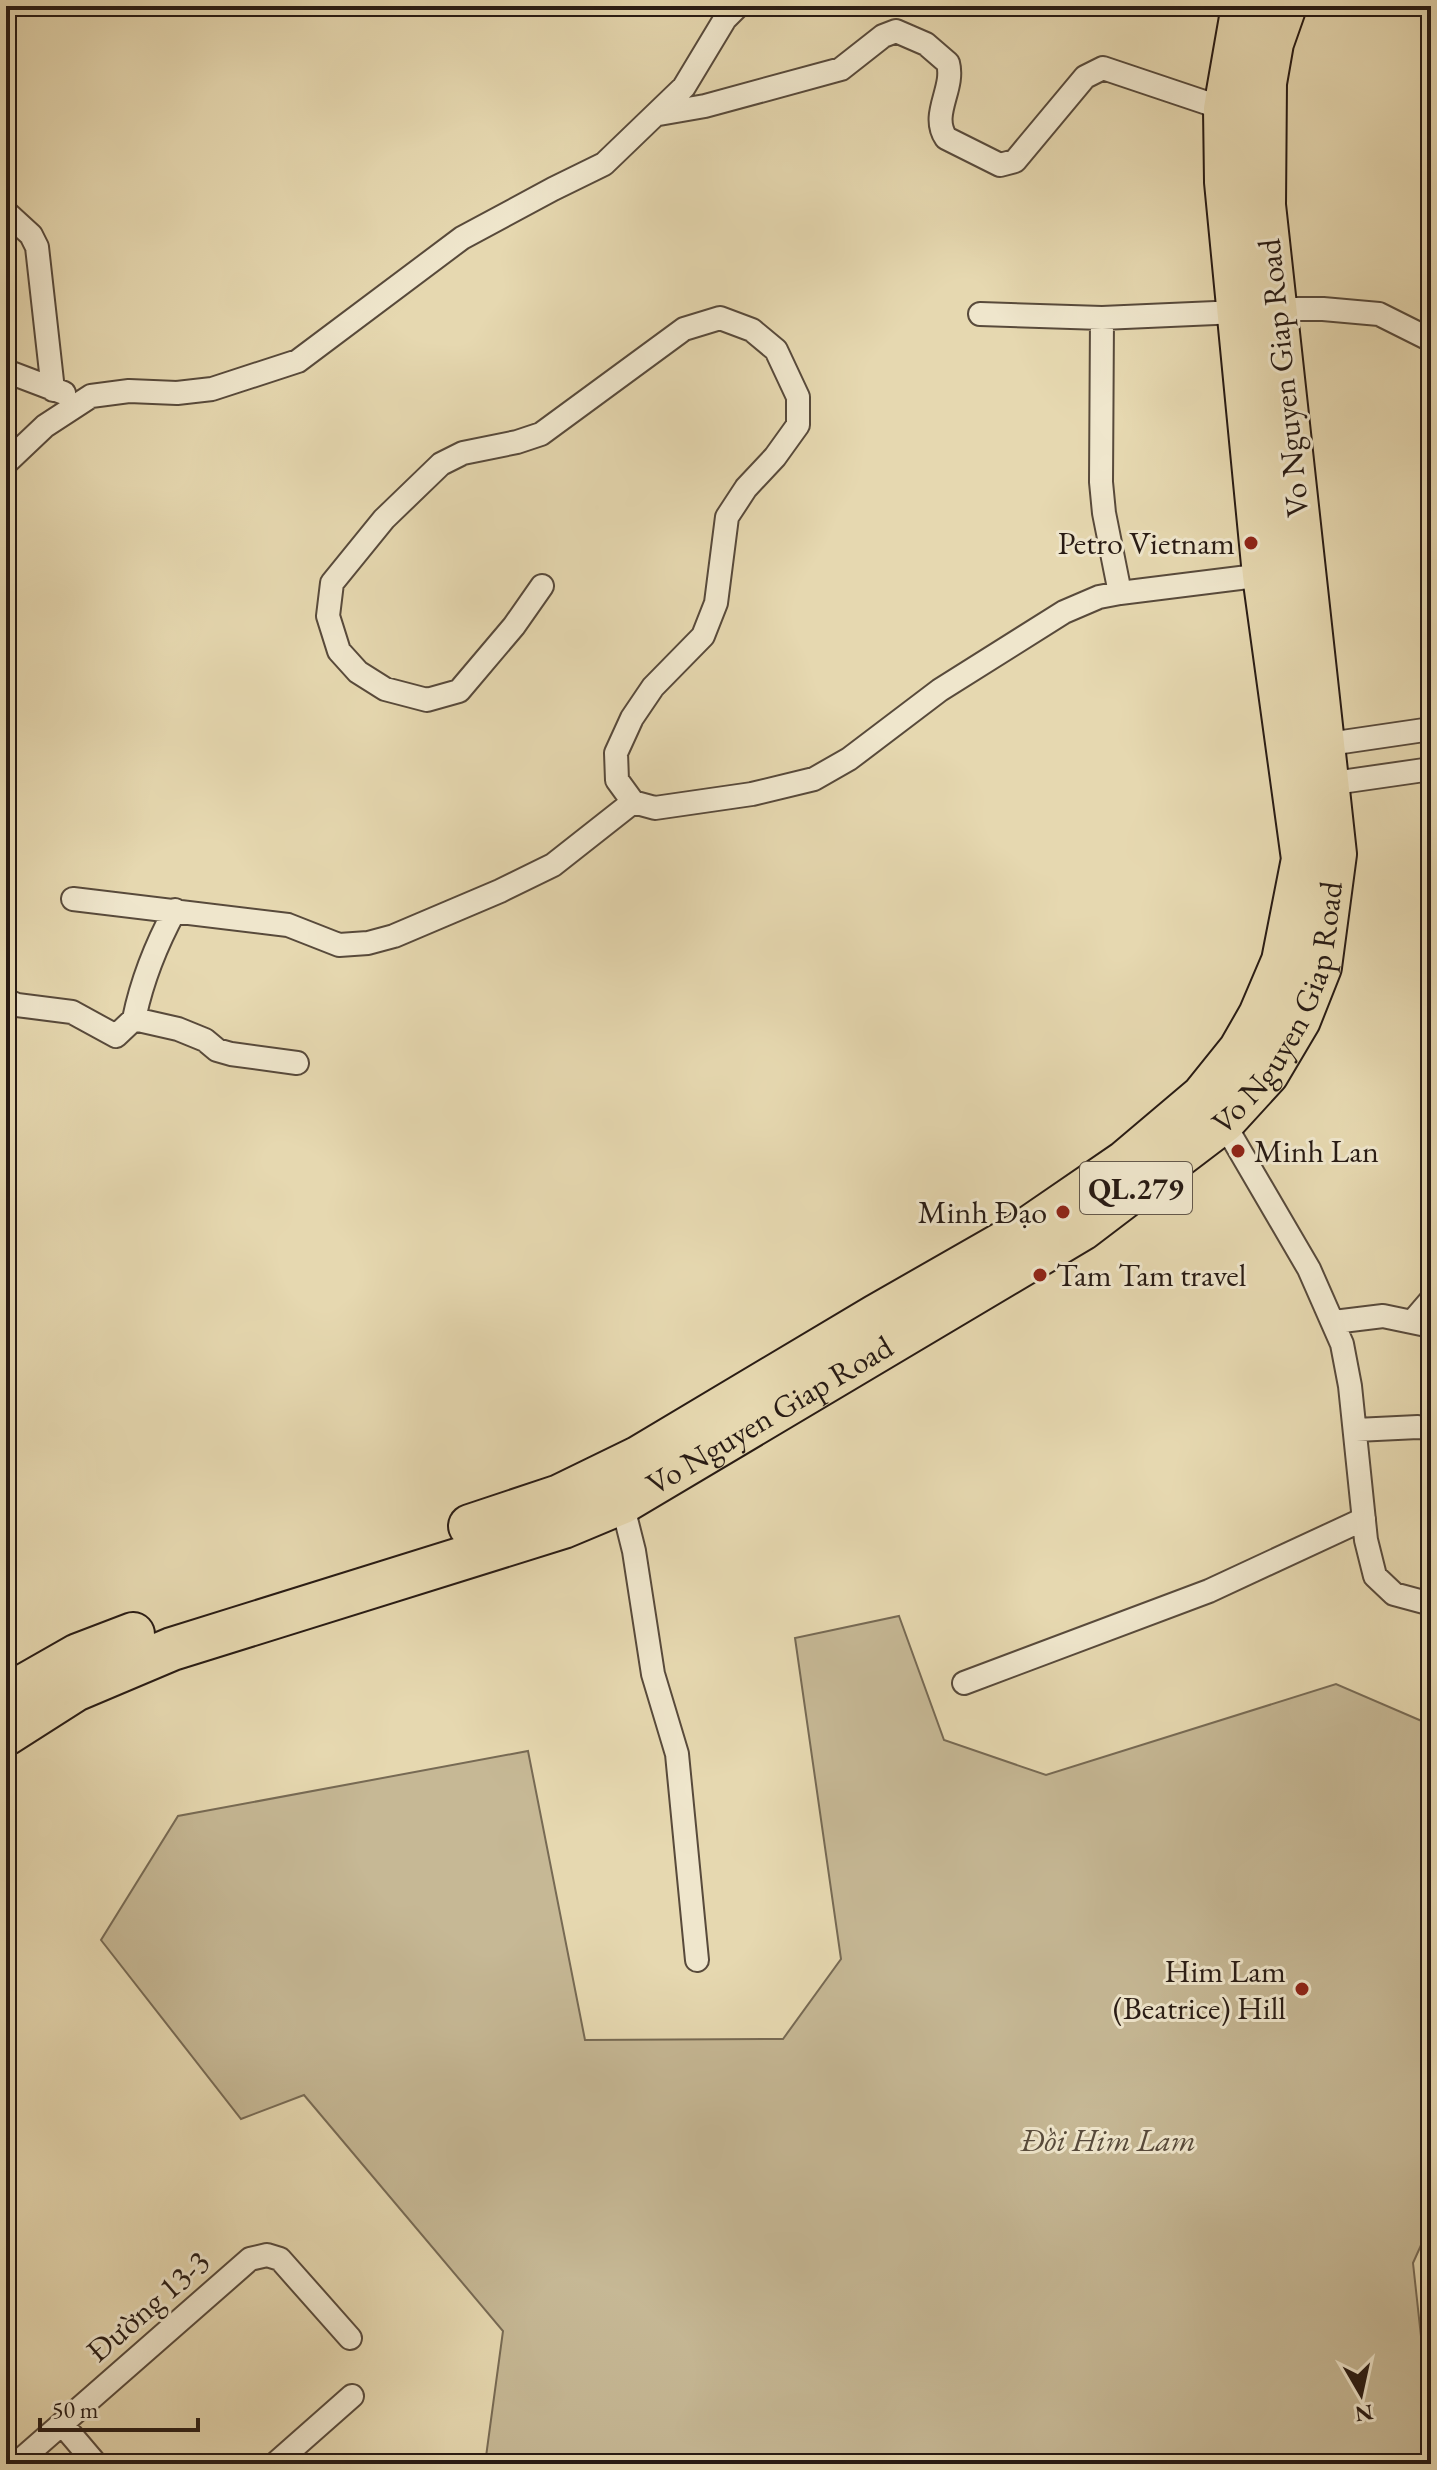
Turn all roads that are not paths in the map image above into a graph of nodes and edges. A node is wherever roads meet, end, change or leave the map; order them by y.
1 (738, 6) edge
2 (1243, 6) edge
3 (1285, 6) edge
4 (1225, 109) junction
5 (659, 114) junction
6 (7, 213) edge
7 (1257, 310) junction
8 (980, 314) dead end
9 (1102, 318) junction
10 (1431, 340) edge
11 (6, 371) edge
12 (53, 390) junction
13 (87, 399) junction
14 (6, 463) edge
15 (1264, 575) junction
16 (542, 586) dead end
17 (1120, 593) junction
18 (1431, 729) edge
19 (1324, 765) junction
20 (1431, 769) edge
21 (633, 802) junction
22 (73, 899) dead end
23 (175, 910) junction
24 (6, 1000) edge
25 (134, 1019) junction
26 (297, 1063) dead end
27 (1214, 1108) junction
28 (1431, 1300) edge
29 (1334, 1322) junction
30 (1422, 1324) edge
31 (1431, 1429) edge
32 (1356, 1430) junction
33 (618, 1486) junction
34 (1364, 1519) junction
35 (1431, 1604) edge
36 (964, 1683) dead end
37 (6, 1696) edge
38 (6, 1734) edge
39 (697, 1960) dead end
40 (350, 2338) dead end
41 (352, 2396) dead end
42 (62, 2424) junction
43 (16, 2464) edge
44 (96, 2464) edge
45 (275, 2464) edge

1 - 5 street
2 - 4 highway, Vo Nguyen Giap Road / QL.279
3 - 7 highway, Vo Nguyen Giap Road / QL.279
4 - 5 street
4 - 7 highway, Vo Nguyen Giap Road / QL.279
5 - 13 street
6 - 12 street
7 - 9 street
7 - 10 street
7 - 15 highway, Vo Nguyen Giap Road / QL.279
7 - 19 highway, Vo Nguyen Giap Road / QL.279
8 - 9 street
9 - 17 street
11 - 12 street
12 - 13 street
13 - 14 street
15 - 17 street
15 - 27 highway, Vo Nguyen Giap Road / QL.279
16 - 21 street
17 - 21 street
18 - 19 street
19 - 20 street
19 - 27 highway, Vo Nguyen Giap Road / QL.279
21 - 23 street
22 - 23 street
23 - 25 street
24 - 25 street
25 - 26 street
27 - 29 street
27 - 33 highway, Vo Nguyen Giap Road / QL.279
28 - 30 street
29 - 30 street
29 - 32 street
31 - 32 street
32 - 34 street
33 - 37 highway, Vo Nguyen Giap Road / QL.279
33 - 38 highway, Vo Nguyen Giap Road / QL.279
33 - 39 street
34 - 35 street
34 - 36 street
40 - 42 street, Đường 13-3
41 - 45 street
42 - 43 street, Đường 13-3
42 - 44 street

